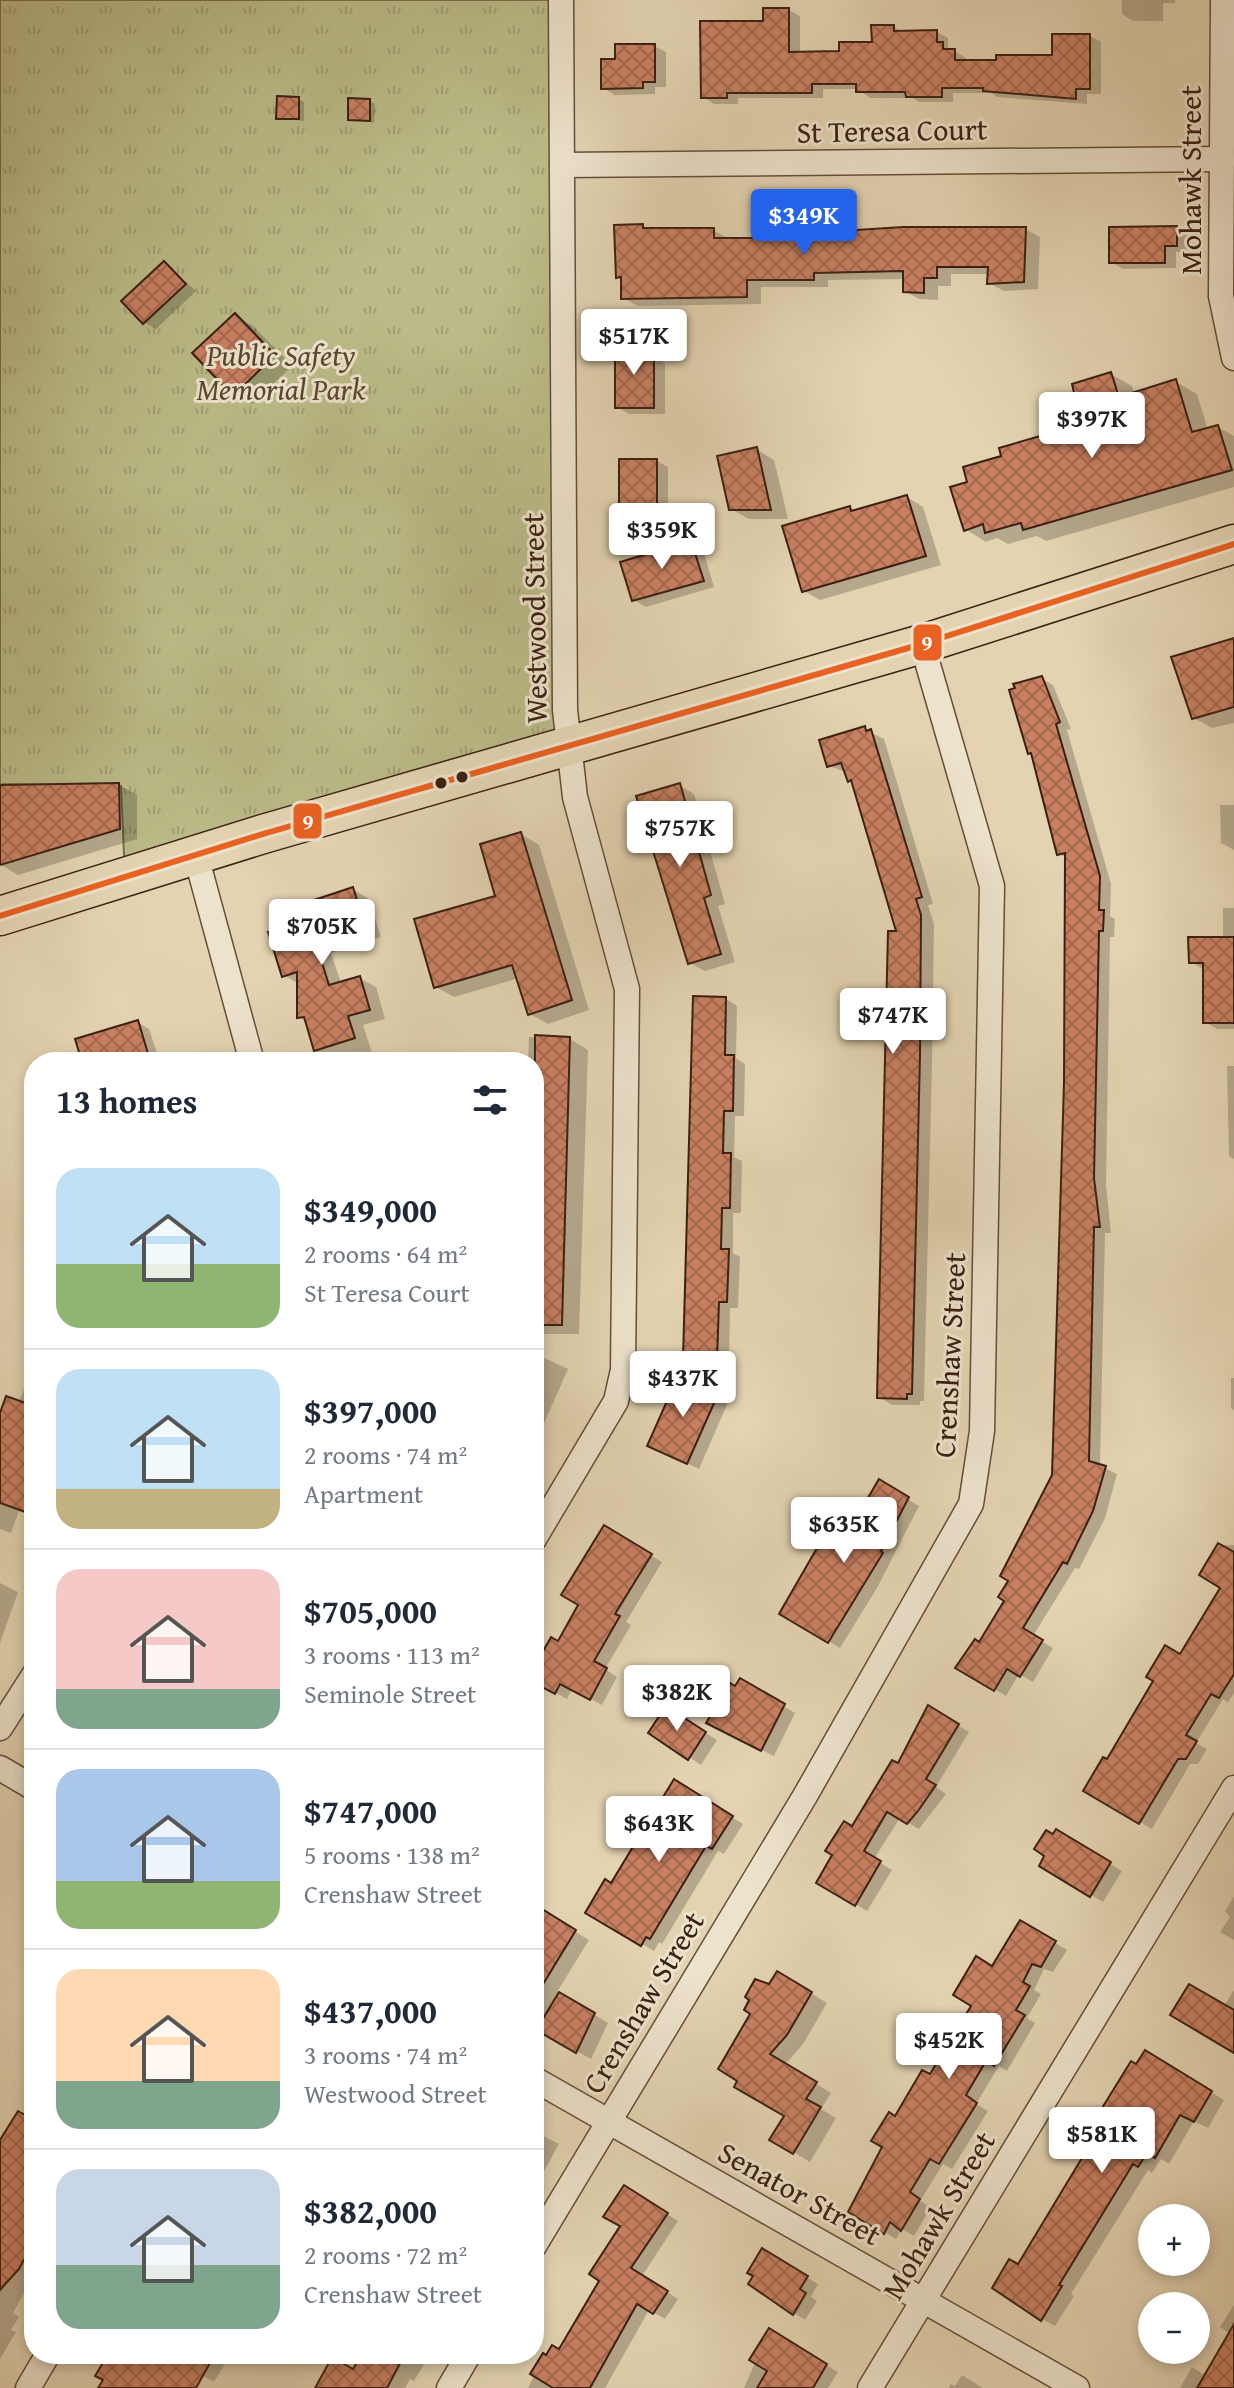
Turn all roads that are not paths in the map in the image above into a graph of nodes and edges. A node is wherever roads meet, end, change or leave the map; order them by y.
1 (561, 0) edge
2 (1223, 0) edge
3 (1223, 159) junction
4 (562, 165) junction
5 (1234, 358) edge
6 (1234, 544) edge
7 (922, 644) junction
8 (569, 748) junction
9 (196, 856) junction
10 (0, 916) edge
11 (249, 1052) edge
12 (544, 1522) edge
13 (24, 1691) edge
14 (0, 1728) edge
15 (0, 1768) edge
16 (24, 1782) edge
17 (1234, 1788) edge
18 (544, 2085) edge
19 (608, 2122) junction
20 (544, 2229) edge
21 (924, 2299) junction
22 (42, 2364) edge
23 (463, 2364) edge
24 (28, 2388) edge
25 (449, 2388) edge
26 (870, 2388) edge
27 (1077, 2388) edge

1 - 4 street, Westwood Street
2 - 3 street, Mohawk Street
3 - 4 street, St Teresa Court
3 - 5 street, Mohawk Street
4 - 8 street, Westwood Street
6 - 7 main road
7 - 8 main road
7 - 19 street, Crenshaw Street
8 - 9 main road
8 - 12 street, Westwood Street
9 - 10 main road
9 - 11 street
13 - 14 street
15 - 16 street
17 - 21 street, Mohawk Street
18 - 19 street, Senator Street
19 - 20 street, Crenshaw Street
19 - 21 street, Senator Street
21 - 26 street, Mohawk Street
21 - 27 street, Senator Street
22 - 24 street
23 - 25 street

